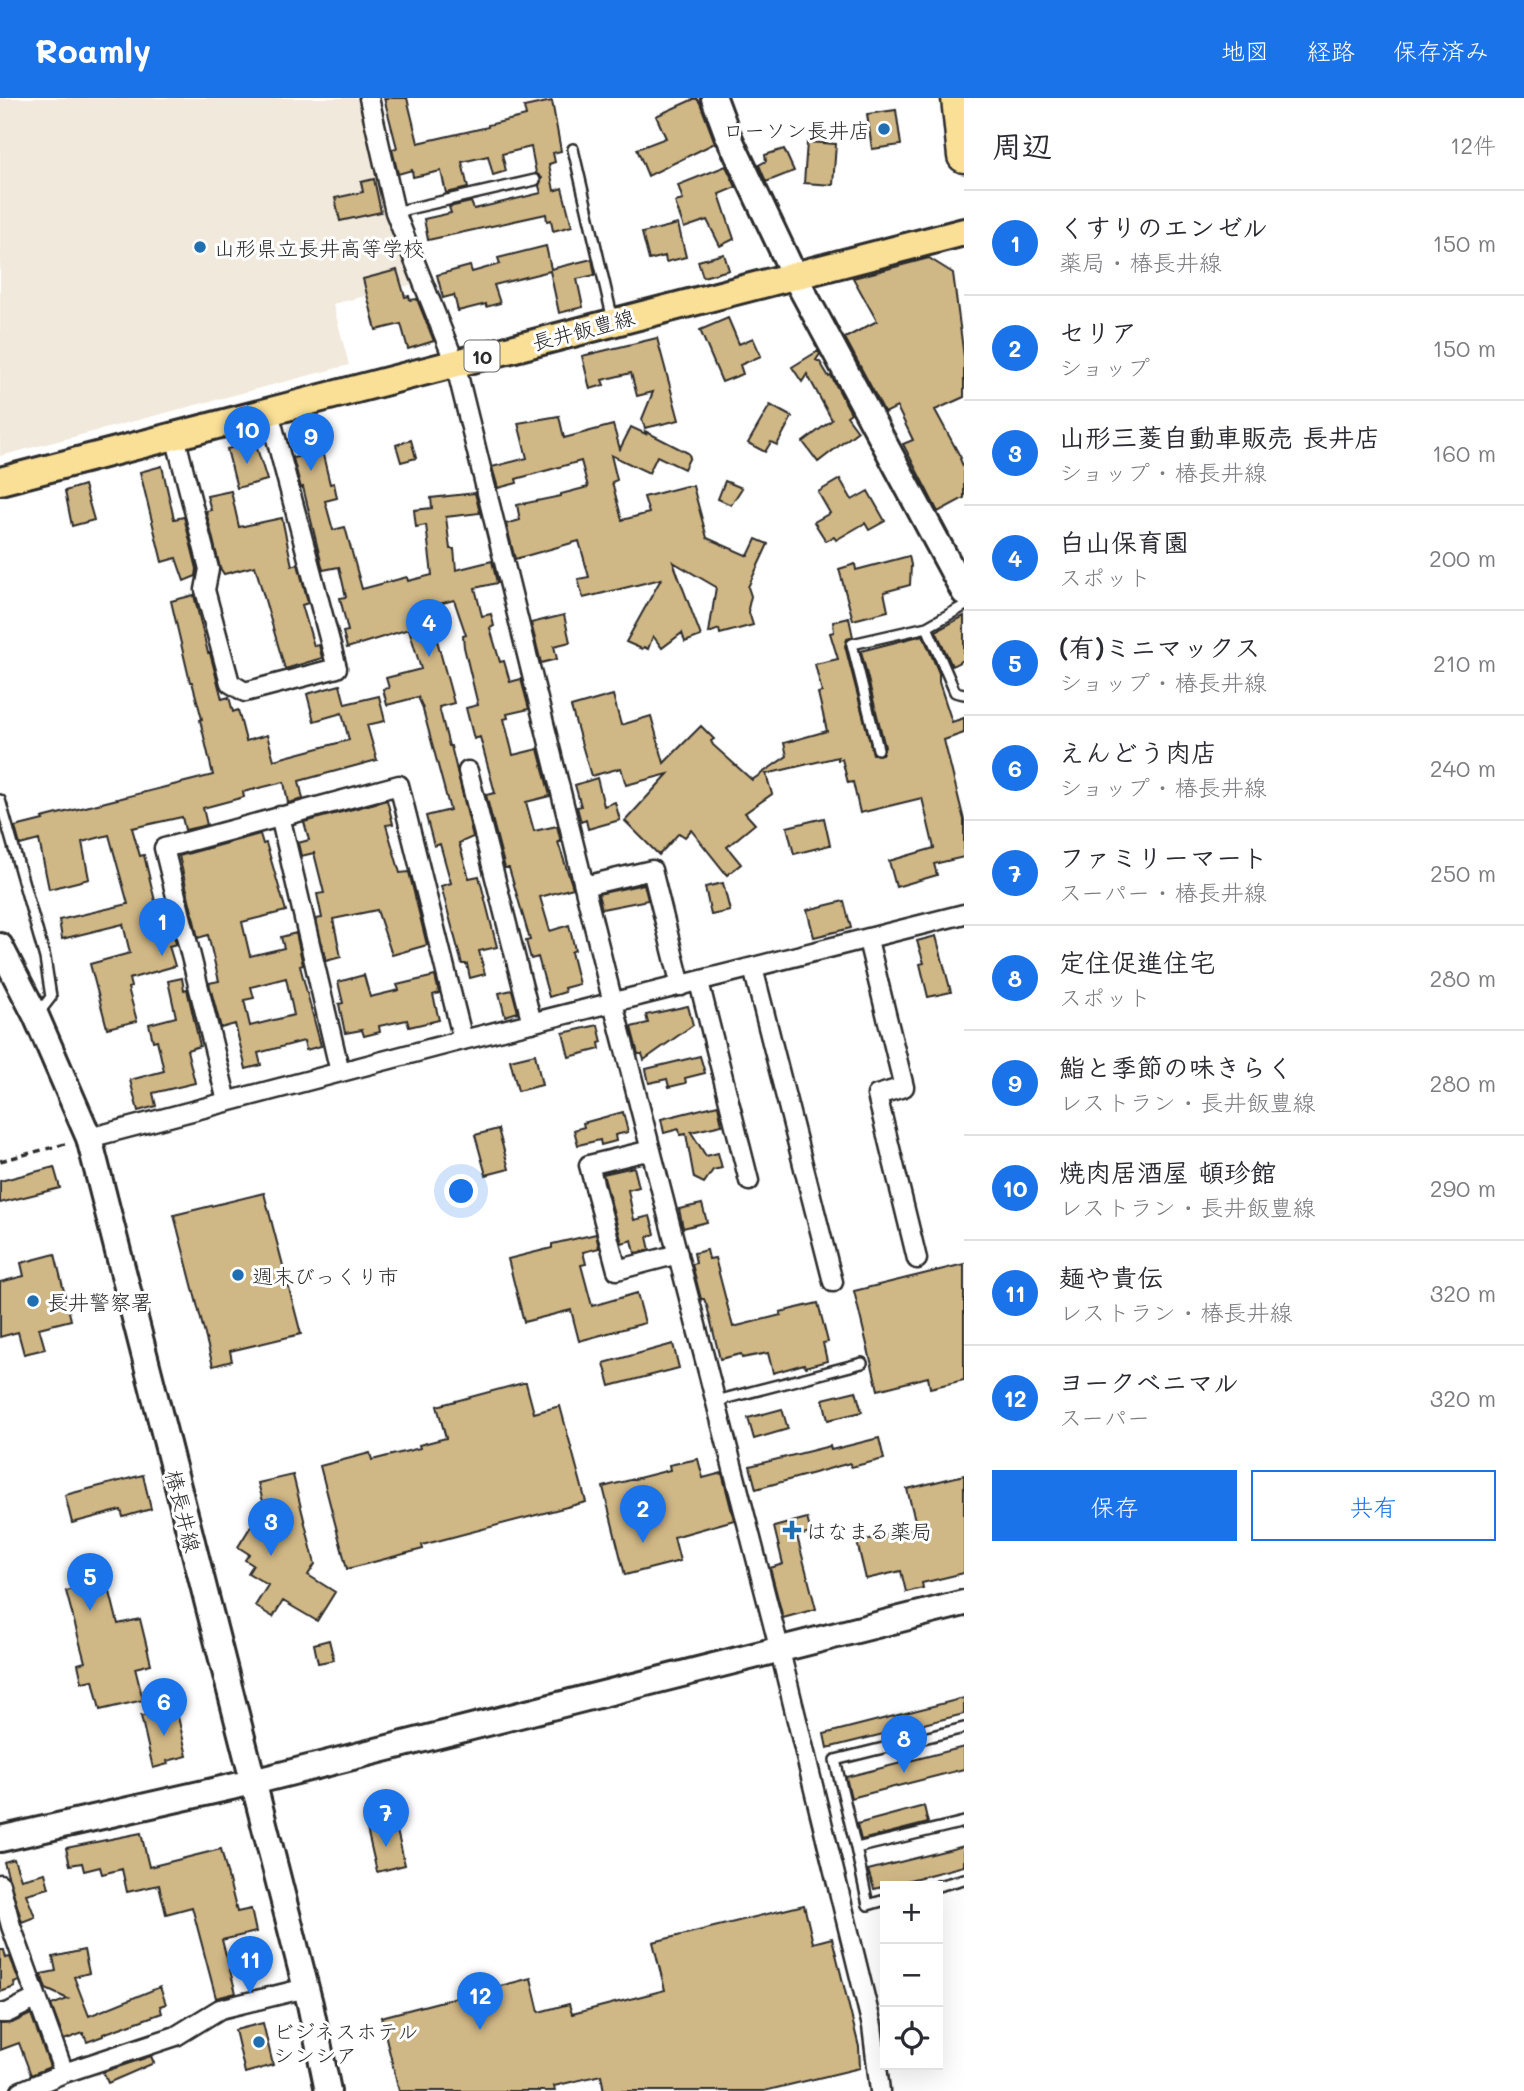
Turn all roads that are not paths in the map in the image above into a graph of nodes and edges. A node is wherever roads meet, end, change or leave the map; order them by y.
1 (369, 98) edge
2 (714, 98) edge
3 (958, 98) edge
4 (573, 149) dead end
5 (964, 156) edge
6 (535, 180) dead end
7 (395, 212) junction
8 (964, 232) edge
9 (794, 275) junction
10 (613, 321) junction
11 (455, 363) junction
12 (270, 412) junction
13 (175, 436) junction
14 (0, 481) edge
15 (964, 592) edge
16 (964, 606) edge
17 (927, 627) junction
18 (964, 694) edge
19 (878, 749) dead end
20 (468, 771) dead end
21 (0, 800) edge
22 (2, 814) edge
23 (280, 816) junction
24 (584, 886) junction
25 (964, 914) edge
26 (868, 940) junction
27 (0, 946) edge
28 (753, 968) junction
29 (690, 984) junction
30 (613, 1003) junction
31 (36, 1016) junction
32 (532, 1023) junction
33 (463, 1040) junction
34 (340, 1072) junction
35 (227, 1101) junction
36 (89, 1138) junction
37 (651, 1150) junction
38 (749, 1181) dead end
39 (678, 1254) junction
40 (917, 1259) dead end
41 (833, 1282) dead end
42 (862, 1363) dead end
43 (716, 1401) junction
44 (964, 1603) edge
45 (780, 1651) junction
46 (964, 1728) edge
47 (253, 1782) junction
48 (964, 1822) edge
49 (0, 1839) edge
50 (856, 1848) junction
51 (964, 1879) edge
52 (0, 1884) edge
53 (943, 1885) edge
54 (880, 1901) edge
55 (306, 1988) junction
56 (37, 1998) junction
57 (0, 2013) edge
58 (64, 2073) junction
59 (21, 2091) edge
60 (328, 2091) edge
61 (880, 2091) edge

1 - 7 street
2 - 9 street
3 - 5 highway
4 - 10 lane
6 - 7 lane
7 - 11 street
8 - 9 main road, 長井飯豊線 / 10
9 - 10 main road, 長井飯豊線 / 10
9 - 15 street
10 - 11 main road, 長井飯豊線 / 10
11 - 12 main road, 長井飯豊線 / 10
11 - 24 street
12 - 13 main road, 長井飯豊線 / 10
12 - 13 street
13 - 14 main road, 長井飯豊線 / 10
16 - 17 lane
17 - 18 lane
17 - 19 lane
20 - 32 street
21 - 22 lane
22 - 31 lane
23 - 33 street
23 - 34 street
23 - 35 street
24 - 29 street
24 - 30 street
25 - 26 street
26 - 28 street
26 - 40 street
27 - 31 street, 椿長井線
28 - 29 street
28 - 41 street
29 - 30 street
29 - 38 street
30 - 32 street
30 - 37 street
31 - 36 street, 椿長井線
32 - 33 street
33 - 34 street
34 - 35 street
35 - 36 street
36 - 47 street, 椿長井線
37 - 39 street
37 - 39 street
39 - 43 street
42 - 43 lane
43 - 45 street
44 - 45 street
45 - 47 street
45 - 61 street
46 - 50 lane
47 - 49 street
47 - 55 street, 椿長井線
48 - 50 lane
50 - 54 lane
51 - 53 lane
52 - 56 street
55 - 58 street
55 - 60 street, 椿長井線
56 - 57 street
56 - 58 street
58 - 59 street

